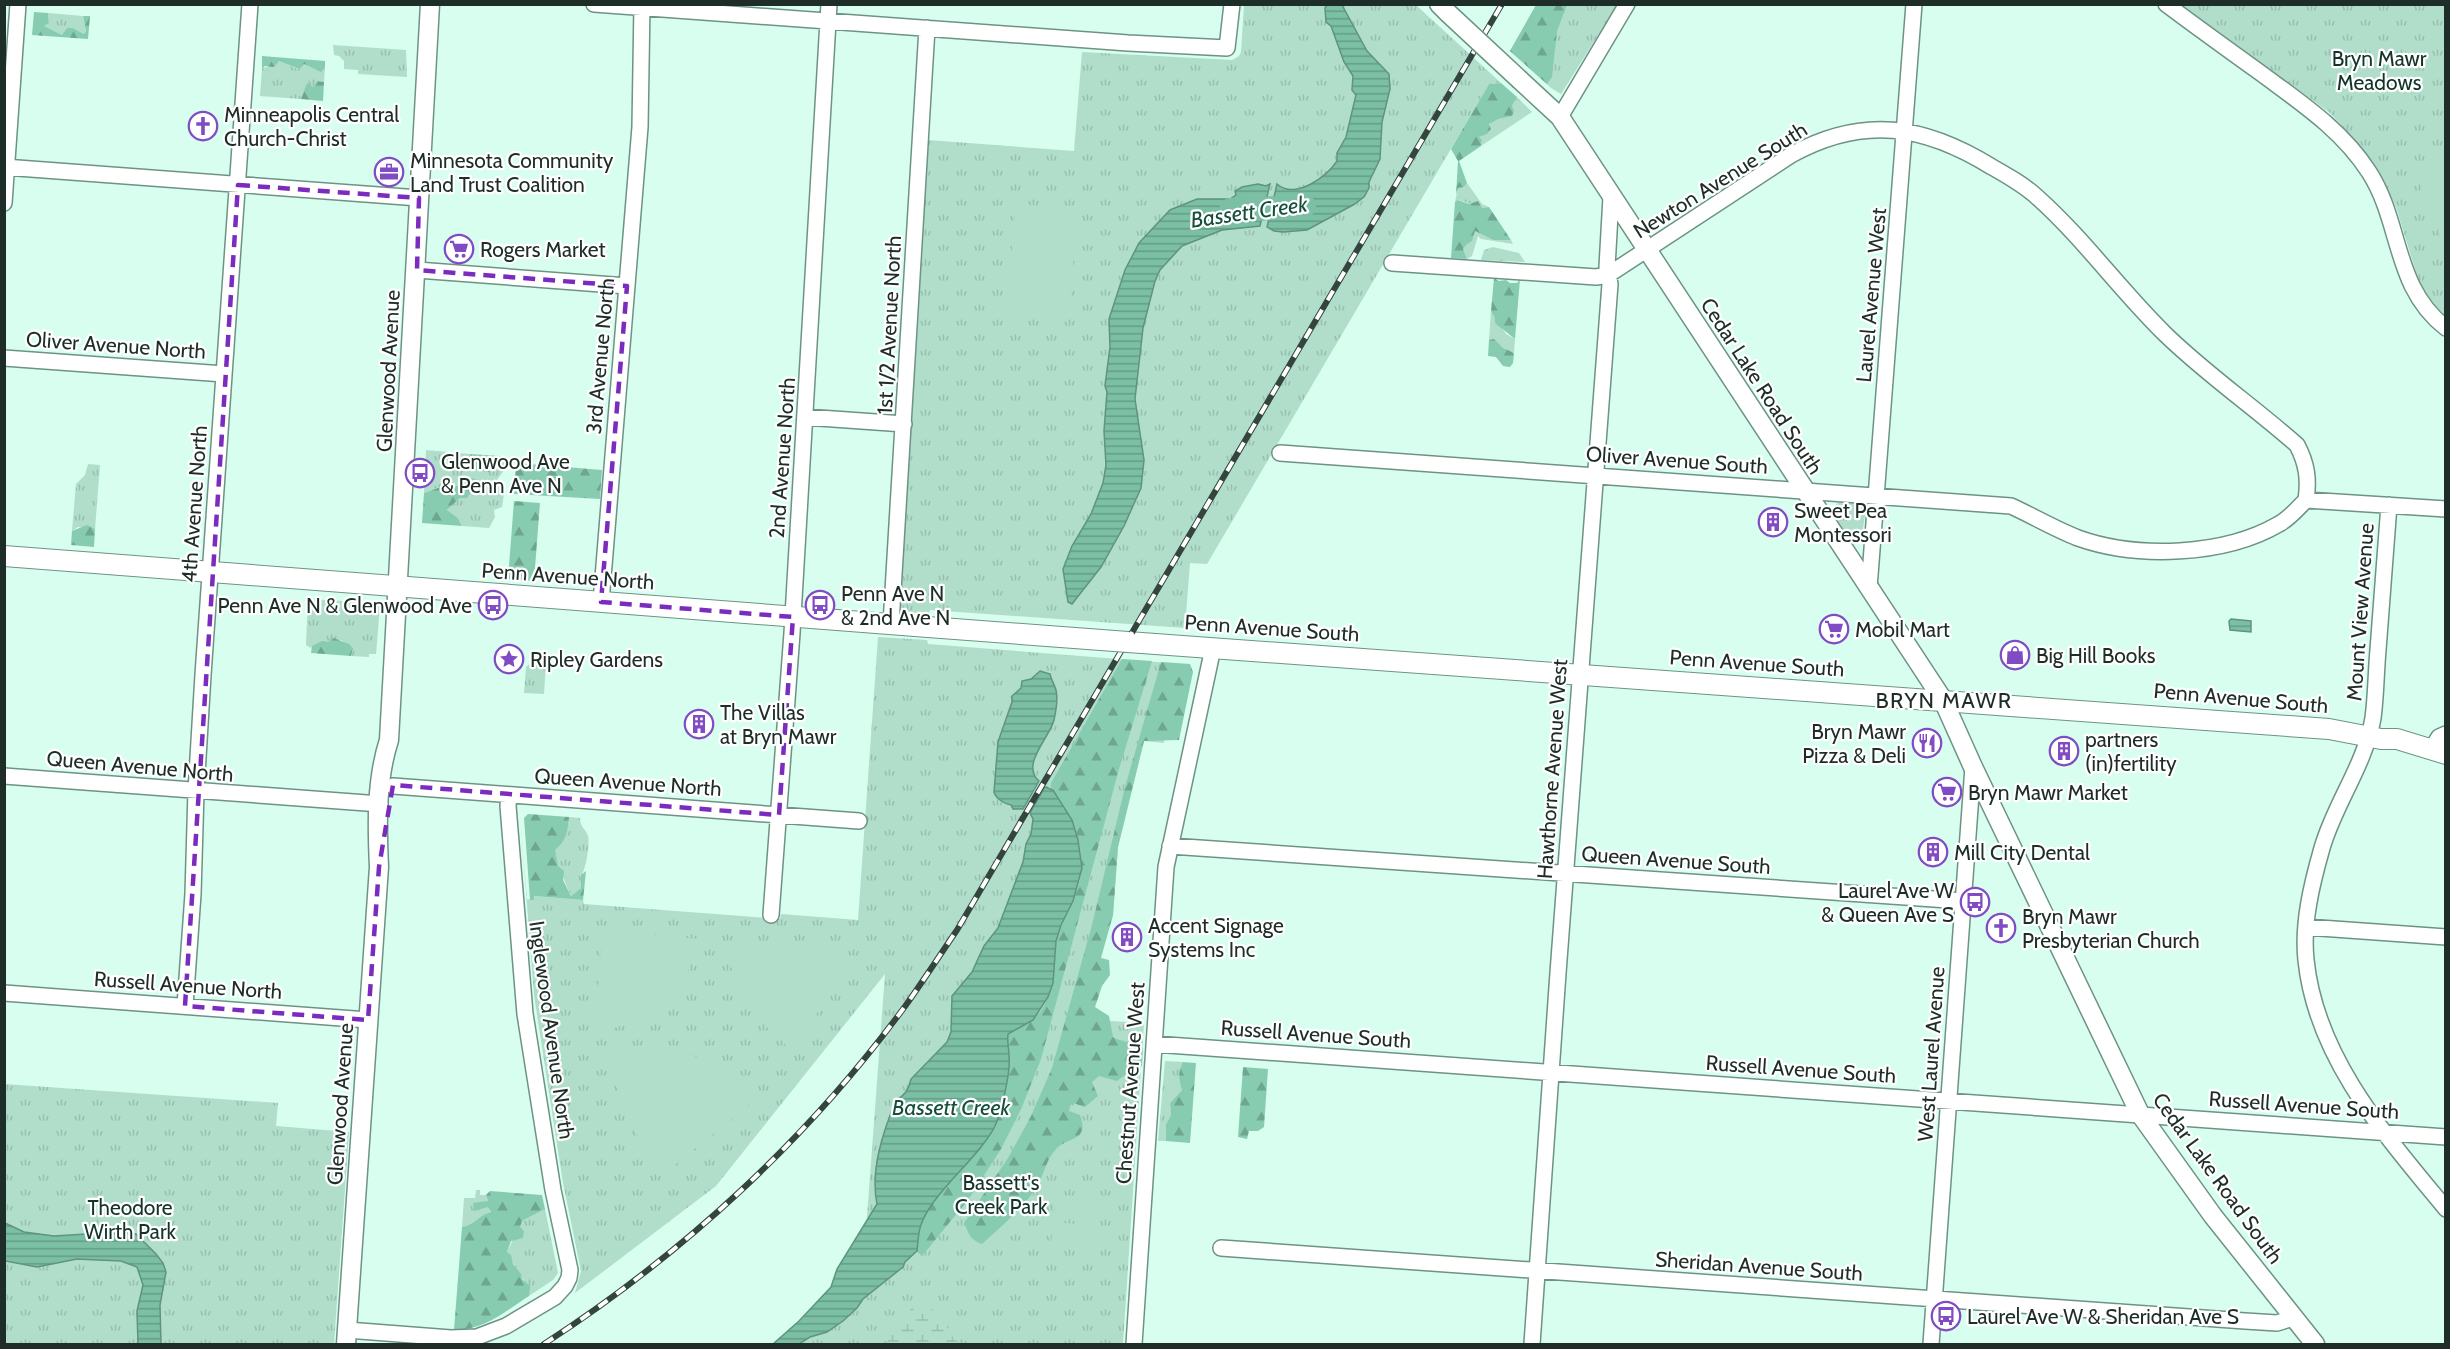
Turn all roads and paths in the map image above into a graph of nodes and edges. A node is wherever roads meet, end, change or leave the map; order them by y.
1 (18, 4) edge
2 (250, 4) edge
3 (430, 4) edge
4 (594, 4) edge
5 (829, 4) edge
6 (1232, 4) edge
7 (1627, 4) edge
8 (1914, 4) edge
9 (2166, 4) edge
10 (642, 7) edge
11 (1443, 9) edge
12 (829, 21) junction
13 (927, 28) junction
14 (1560, 117) junction
15 (1905, 131) junction
16 (6, 167) edge
17 (238, 185) junction
18 (1611, 197) junction
19 (419, 198) junction
20 (4, 203) edge
21 (1647, 250) junction
22 (1392, 262) dead end
23 (417, 270) junction
24 (1608, 275) junction
25 (627, 286) junction
26 (2445, 328) edge
27 (4, 358) edge
28 (224, 374) junction
29 (806, 417) junction
30 (904, 424) junction
31 (1280, 453) dead end
32 (1596, 476) junction
33 (1804, 490) junction
34 (1876, 496) junction
35 (2306, 500) junction
36 (2389, 505) junction
37 (2445, 509) edge
38 (4, 556) edge
39 (210, 573) junction
40 (399, 587) junction
41 (1869, 588) junction
42 (601, 602) junction
43 (793, 617) junction
44 (891, 624) junction
45 (1128, 642) joint
46 (1204, 648) junction
47 (1580, 674) junction
48 (1943, 700) junction
49 (2445, 734) edge
50 (2374, 737) junction
51 (389, 740) junction
52 (2438, 752) edge
53 (1973, 767) junction
54 (2445, 768) edge
55 (4, 776) edge
56 (393, 786) junction
57 (196, 791) junction
58 (509, 795) junction
59 (380, 804) junction
60 (779, 815) junction
61 (859, 821) dead end
62 (1170, 846) junction
63 (379, 867) junction
64 (1565, 873) junction
65 (1963, 901) junction
66 (771, 915) dead end
67 (2306, 927) junction
68 (2445, 937) edge
69 (4, 993) edge
70 (185, 1006) junction
71 (368, 1020) junction
72 (1154, 1044) junction
73 (1551, 1072) junction
74 (1948, 1101) junction
75 (2140, 1114) junction
76 (2383, 1132) junction
77 (2445, 1137) edge
78 (2445, 1209) edge
79 (1221, 1248) dead end
80 (1538, 1272) junction
81 (1934, 1300) junction
82 (2293, 1318) junction
83 (346, 1337) edge
84 (1134, 1344) edge
85 (1532, 1344) edge
86 (1931, 1344) edge
87 (2315, 1344) edge

1 - 16 street
2 - 17 street, 4th Avenue North
3 - 19 street, Glenwood Avenue
4 - 10 street
5 - 12 street, 2nd Avenue North
6 - 13 street
7 - 14 street
8 - 15 street, Laurel Avenue West
9 - 26 street
10 - 12 street
10 - 25 street, 3rd Avenue North
11 - 14 street, Cedar Lake Road South, bridge
12 - 13 street
12 - 29 street, 2nd Avenue North
13 - 30 street, 1st 1/2 Avenue North
14 - 18 street, Cedar Lake Road South
15 - 21 street, Newton Avenue South
15 - 34 street, Laurel Avenue West
15 - 35 street, Newton Avenue South
16 - 17 street
16 - 20 street
17 - 19 street
17 - 28 street, 4th Avenue North
18 - 21 street, Cedar Lake Road South
18 - 24 street, Hawthorne Avenue West
19 - 23 street, Glenwood Avenue
21 - 24 street, Newton Avenue South
21 - 33 street, Cedar Lake Road South
22 - 24 street
23 - 25 street
23 - 40 street, Glenwood Avenue
24 - 32 street, Hawthorne Avenue West
25 - 42 street, 3rd Avenue North
27 - 28 street, Oliver Avenue North
28 - 39 street, 4th Avenue North
29 - 30 street
29 - 43 street, 2nd Avenue North
30 - 44 street, 1st 1/2 Avenue North
31 - 32 street, Oliver Avenue South
32 - 33 street, Oliver Avenue South
32 - 47 street, Hawthorne Avenue West
33 - 34 street, Oliver Avenue South
33 - 41 street, Cedar Lake Road South
34 - 35 street, Oliver Avenue South
34 - 41 street, Laurel Avenue West
35 - 36 street
36 - 37 street
36 - 50 street, Mount View Avenue
38 - 39 main road, Penn Avenue North
39 - 40 main road, Penn Avenue North
39 - 57 street, 4th Avenue North
40 - 42 main road, Penn Avenue North
40 - 51 street, Glenwood Avenue
41 - 48 street, Cedar Lake Road South
42 - 43 main road, Penn Avenue North
43 - 44 main road, Penn Avenue North
43 - 60 street, 2nd Avenue North
44 - 45 main road, Penn Avenue North, bridge
45 - 46 main road, Penn Avenue South
46 - 47 main road, Penn Avenue South
46 - 62 street, Chestnut Avenue West
47 - 48 main road, Penn Avenue South
47 - 64 street, Hawthorne Avenue West
48 - 50 main road, Penn Avenue South
48 - 53 street, Cedar Lake Road South
49 - 52 street, Penn Avenue South
50 - 52 main road, Penn Avenue South
50 - 54 main road, Penn Avenue South
50 - 67 street, Mount View Avenue
51 - 56 street, Glenwood Avenue
51 - 59 street, Glenwood Avenue
53 - 65 street, West Laurel Avenue
53 - 75 street, Cedar Lake Road South
55 - 57 street, Queen Avenue North
56 - 58 street, Queen Avenue North
56 - 63 street, Glenwood Avenue
57 - 59 street, Queen Avenue North
57 - 70 street, 4th Avenue North
58 - 60 street, Queen Avenue North
58 - 83 street, Inglewood Avenue North
59 - 63 street, Glenwood Avenue
60 - 61 street, Queen Avenue North
60 - 66 street, 2nd Avenue North
62 - 64 street, Queen Avenue South
62 - 72 street, Chestnut Avenue West
63 - 71 street, Glenwood Avenue
64 - 65 street, Queen Avenue South
64 - 73 street, Hawthorne Avenue West
65 - 74 street, West Laurel Avenue
67 - 68 street
67 - 76 street, Mount View Avenue
69 - 70 street, Russell Avenue North
70 - 71 street, Russell Avenue North
71 - 83 street, Glenwood Avenue
72 - 73 street, Russell Avenue South
72 - 84 street, Chestnut Avenue West
73 - 74 street, Russell Avenue South
73 - 80 street, Hawthorne Avenue West
74 - 75 street, Russell Avenue South
74 - 81 street, West Laurel Avenue
75 - 76 street, Russell Avenue South
75 - 82 street, Cedar Lake Road South
76 - 77 street, Russell Avenue South
76 - 78 street, Mount View Avenue
79 - 80 street, Sheridan Avenue South
80 - 81 street, Sheridan Avenue South
80 - 85 street, Hawthorne Avenue West
81 - 82 street, Sheridan Avenue South
81 - 86 street, West Laurel Avenue
82 - 87 street, Cedar Lake Road South

